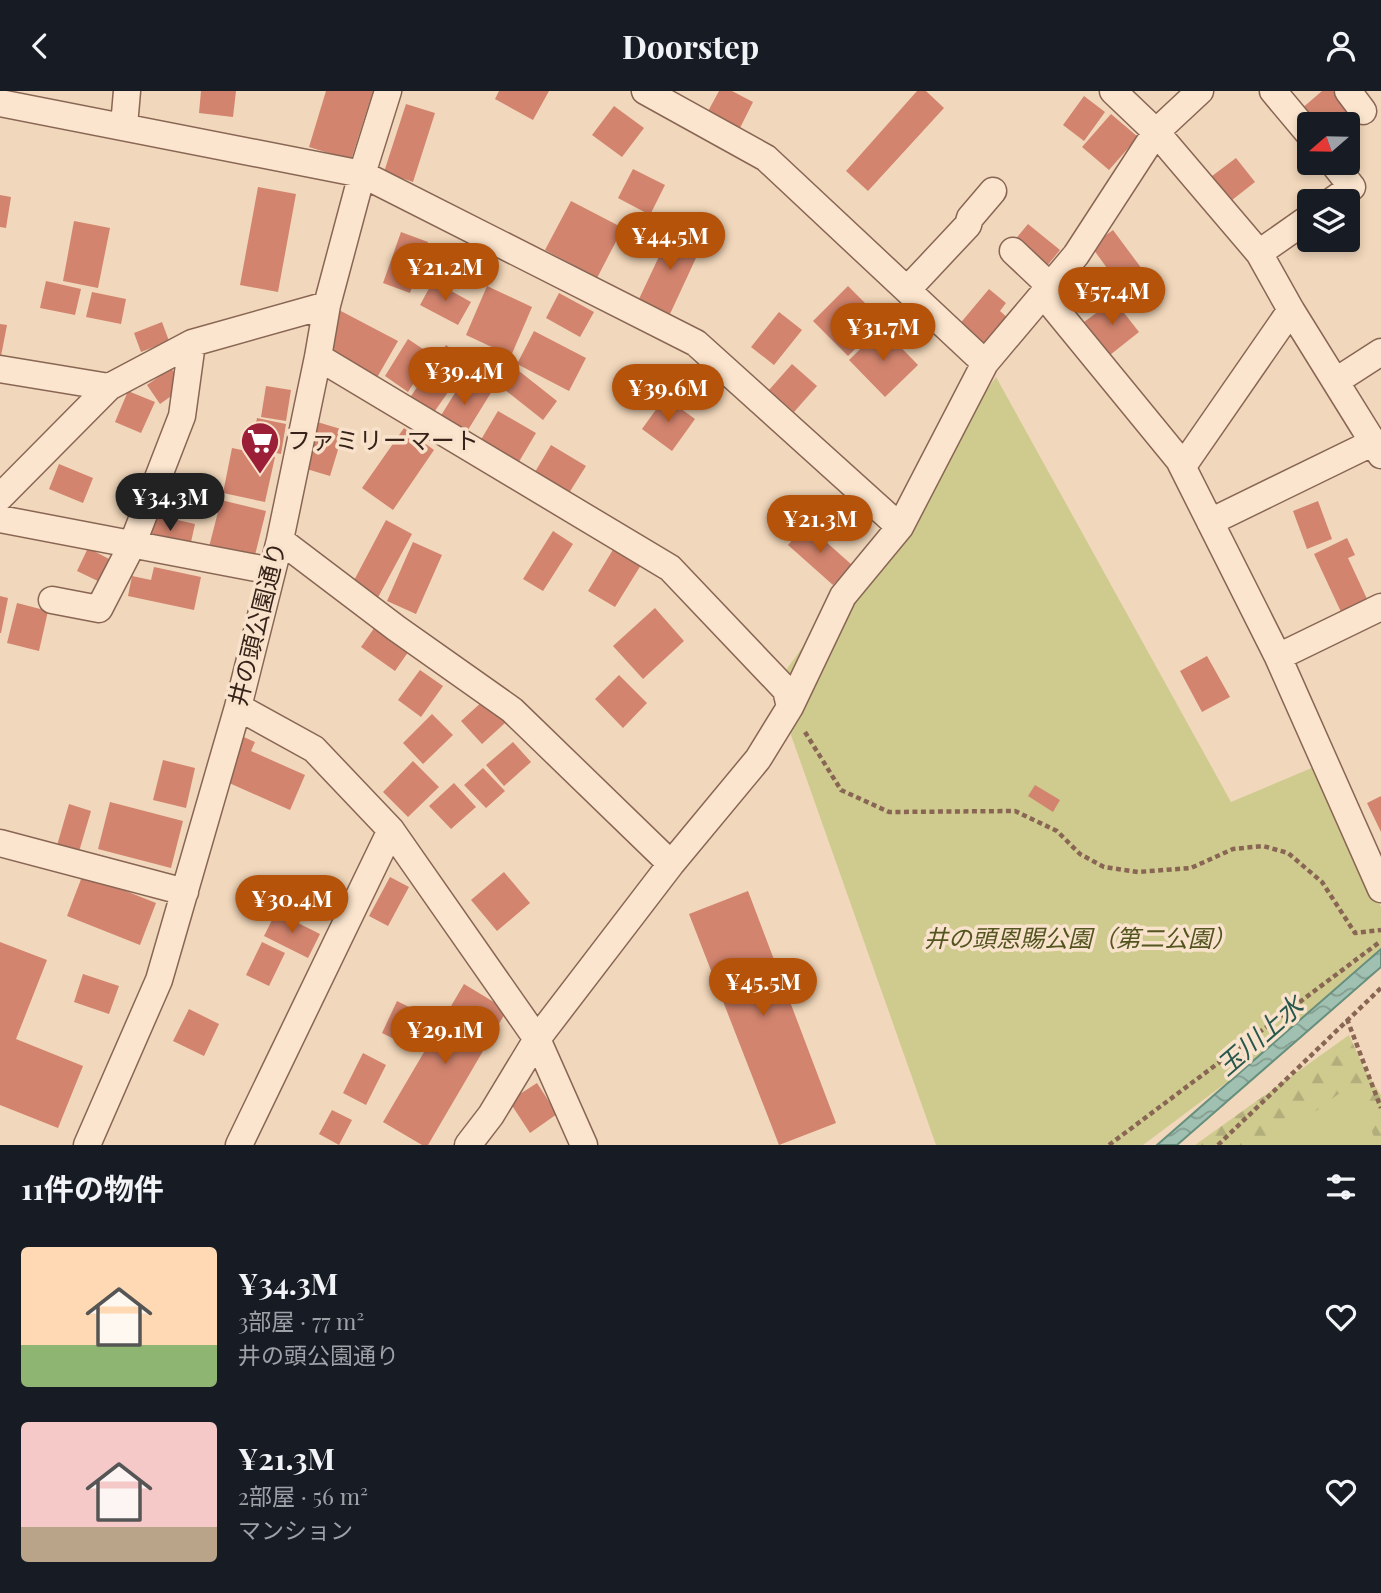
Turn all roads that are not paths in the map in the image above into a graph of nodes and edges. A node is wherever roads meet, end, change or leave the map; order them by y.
1 (127, 91) edge
2 (388, 91) edge
3 (645, 91) edge
4 (1113, 91) edge
5 (1200, 91) edge
6 (1273, 91) edge
7 (0, 103) edge
8 (1297, 120) edge
9 (124, 126) junction
10 (1156, 132) junction
11 (362, 174) junction
12 (1343, 175) edge
13 (1350, 189) edge
14 (993, 191) dead end
15 (1297, 226) edge
16 (1013, 251) dead end
17 (1259, 253) junction
18 (907, 290) junction
19 (1046, 290) junction
20 (327, 305) junction
21 (1291, 310) junction
22 (192, 343) junction
23 (1381, 352) edge
24 (318, 358) junction
25 (985, 363) junction
26 (0, 369) edge
27 (1336, 381) junction
28 (109, 387) junction
29 (1377, 449) edge
30 (1182, 466) junction
31 (0, 497) edge
32 (0, 519) edge
33 (1210, 521) junction
34 (900, 527) junction
35 (280, 540) junction
36 (132, 545) junction
37 (272, 571) junction
38 (52, 600) dead end
39 (1381, 607) edge
40 (1278, 657) junction
41 (238, 707) junction
42 (790, 707) junction
43 (391, 830) junction
44 (0, 843) edge
45 (671, 864) junction
46 (1381, 889) edge
47 (185, 893) junction
48 (537, 1039) junction
49 (87, 1145) edge
50 (239, 1145) edge
51 (468, 1145) edge
52 (584, 1145) edge

1 - 9 street
2 - 11 street, 井の頭公園通り
3 - 18 street
4 - 10 street
5 - 10 street
6 - 8 street
7 - 9 street
9 - 11 street
10 - 17 street
10 - 19 street
11 - 20 street, 井の頭公園通り
11 - 34 street
12 - 13 street
14 - 18 street
15 - 17 street
16 - 19 street
17 - 21 street
18 - 25 street
19 - 25 street
19 - 30 street
20 - 22 street
20 - 24 street, 井の頭公園通り
21 - 27 street
21 - 30 street
22 - 28 street
22 - 36 street
23 - 27 street
24 - 35 street, 井の頭公園通り
24 - 42 street
25 - 34 street
26 - 28 street
27 - 29 street
28 - 31 street
29 - 33 street
30 - 33 street
32 - 36 street
33 - 40 street
34 - 42 street
35 - 37 street, 井の頭公園通り
35 - 45 street
36 - 37 street
36 - 38 street
37 - 41 street, 井の頭公園通り
39 - 40 street
40 - 46 street
41 - 43 street
41 - 47 street, 井の頭公園通り
42 - 45 street
43 - 48 street
43 - 50 street
44 - 47 street
45 - 48 street
47 - 49 street, 井の頭公園通り
48 - 51 street
48 - 52 street

